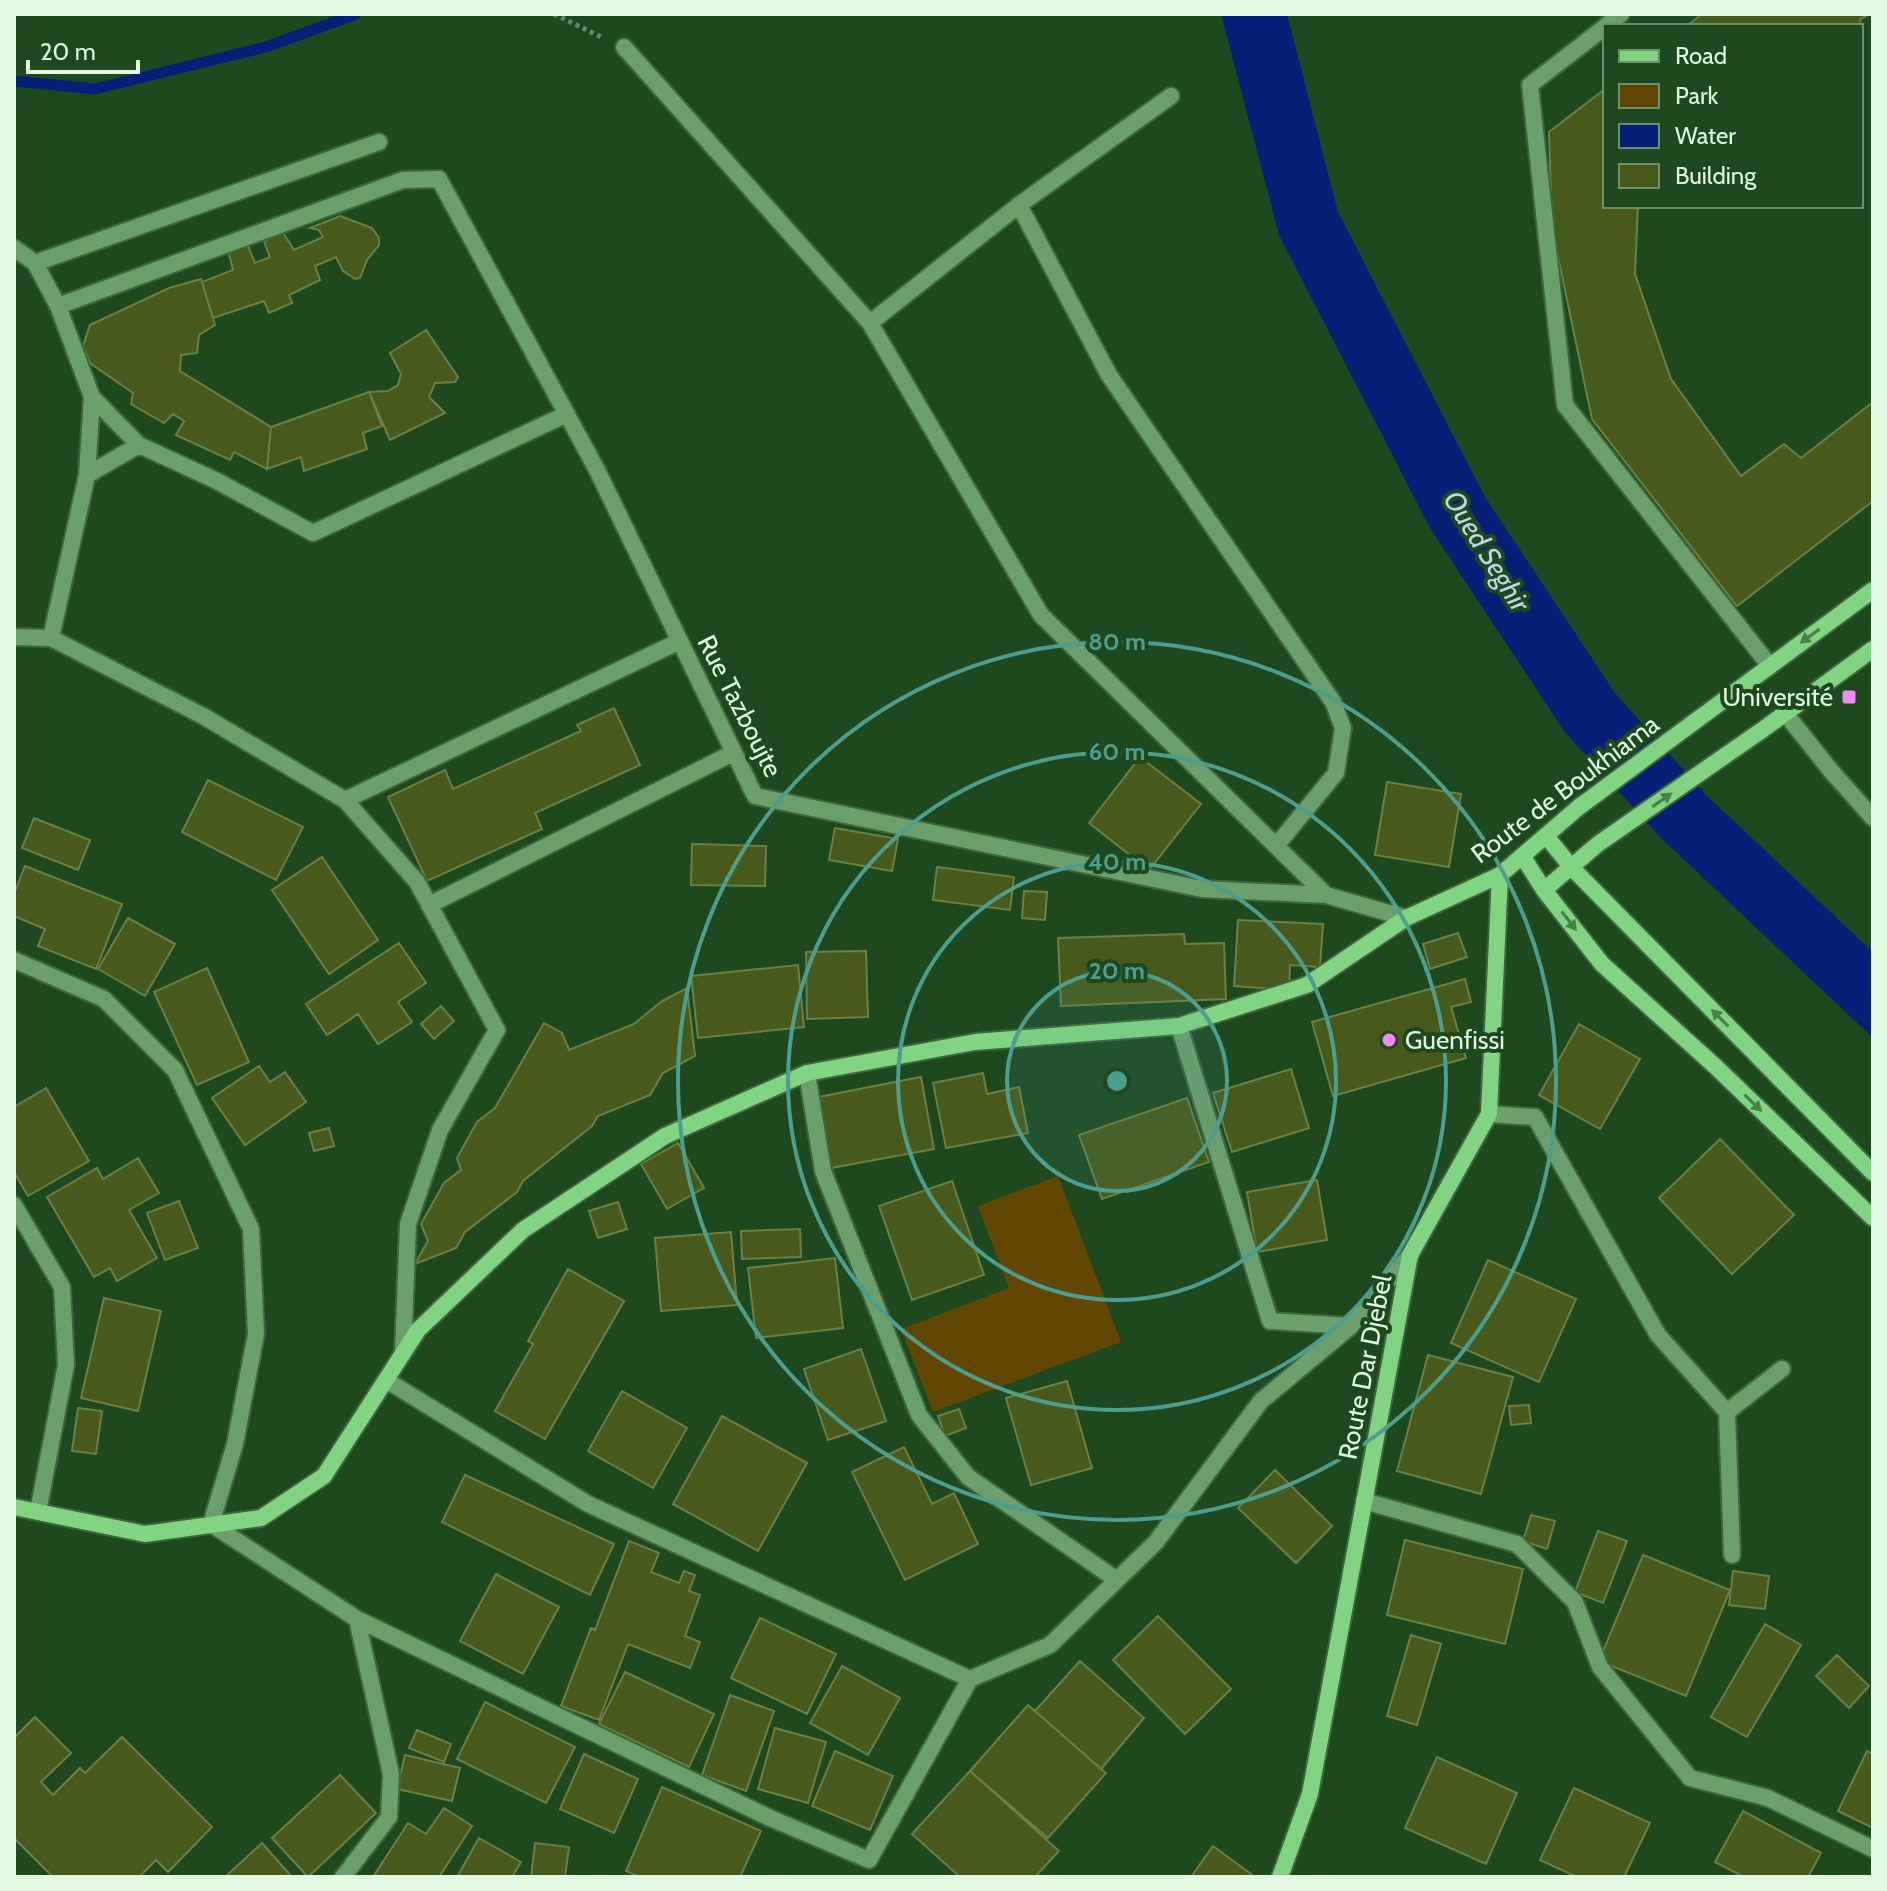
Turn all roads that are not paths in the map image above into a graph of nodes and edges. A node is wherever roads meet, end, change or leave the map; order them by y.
1 (1603, 28) edge
2 (624, 47) road end
3 (1171, 96) dead end
4 (379, 142) dead end
5 (1019, 205) junction
6 (14, 248) edge
7 (35, 263) junction
8 (58, 306) junction
9 (870, 323) junction
10 (92, 397) junction
11 (567, 414) junction
12 (139, 445) junction
13 (87, 475) junction
14 (1873, 590) edge
15 (14, 637) edge
16 (51, 638) junction
17 (680, 641) junction
18 (1873, 649) edge
19 (1770, 666) junction
20 (1785, 713) junction
21 (733, 753) junction
22 (345, 800) junction
23 (1873, 818) edge
24 (1547, 837) junction
25 (1276, 846) junction
26 (1523, 857) junction
27 (1572, 868) junction
28 (1500, 875) junction
29 (1544, 890) junction
30 (1326, 895) junction
31 (429, 905) junction
32 (1406, 918) junction
33 (14, 960) edge
34 (1179, 1026) junction
35 (807, 1073) junction
36 (1489, 1114) junction
37 (1873, 1173) edge
38 (14, 1205) edge
39 (1873, 1218) edge
40 (1410, 1255) junction
41 (1351, 1326) junction
42 (403, 1353) junction
43 (1782, 1369) dead end
44 (386, 1380) junction
45 (1727, 1412) junction
46 (1364, 1501) junction
47 (14, 1507) edge
48 (38, 1512) junction
49 (211, 1524) junction
50 (1732, 1555) dead end
51 (1117, 1580) junction
52 (357, 1619) junction
53 (970, 1679) junction
54 (1873, 1849) edge
55 (343, 1877) edge
56 (1280, 1877) edge

1 - 19 street
2 - 9 street
3 - 5 street
4 - 7 street
5 - 9 street
5 - 25 street
6 - 7 street
7 - 8 street
8 - 10 street
8 - 11 street, Rue Tazboujte
9 - 25 street
10 - 12 street
10 - 13 street
11 - 12 street
11 - 17 street, Rue Tazboujte
12 - 13 street
13 - 16 street
14 -> 19 street, Route de Boukhiama
15 - 16 street
16 - 22 street
17 - 21 street, Rue Tazboujte
17 - 22 street
18 - 20 street
19 - 24 street, Route de Boukhiama
20 - 23 street
27 -> 20 street
21 - 30 street, Rue Tazboujte
21 - 31 street
22 - 31 street
24 - 26 street, Route de Boukhiama
24 - 27 street
25 - 30 street
26 - 28 street, Route de Boukhiama
26 - 29 street
27 - 29 street
37 -> 27 street
28 - 32 street, Route de Boukhiama
28 - 36 street, Route Dar Djebel
29 -> 39 street
30 - 32 street, Rue Tazboujte
31 - 42 street
32 - 34 street, Route de Boukhiama
33 - 49 street
34 - 35 street, Route de Boukhiama
34 - 41 street
35 - 42 street, Route de Boukhiama
35 - 51 street
36 - 40 street, Route Dar Djebel
36 - 45 street
38 - 48 street
40 - 41 street
40 - 46 street, Route Dar Djebel
41 - 51 street
42 - 44 street, Route de Boukhiama
43 - 45 street
44 - 49 street, Route de Boukhiama
44 - 53 street
45 - 50 street
46 - 54 street
46 - 56 street, Route Dar Djebel
47 - 48 street, Route de Boukhiama
48 - 49 street, Route de Boukhiama
49 - 52 street
51 - 53 street
52 - 53 street
52 - 55 street

